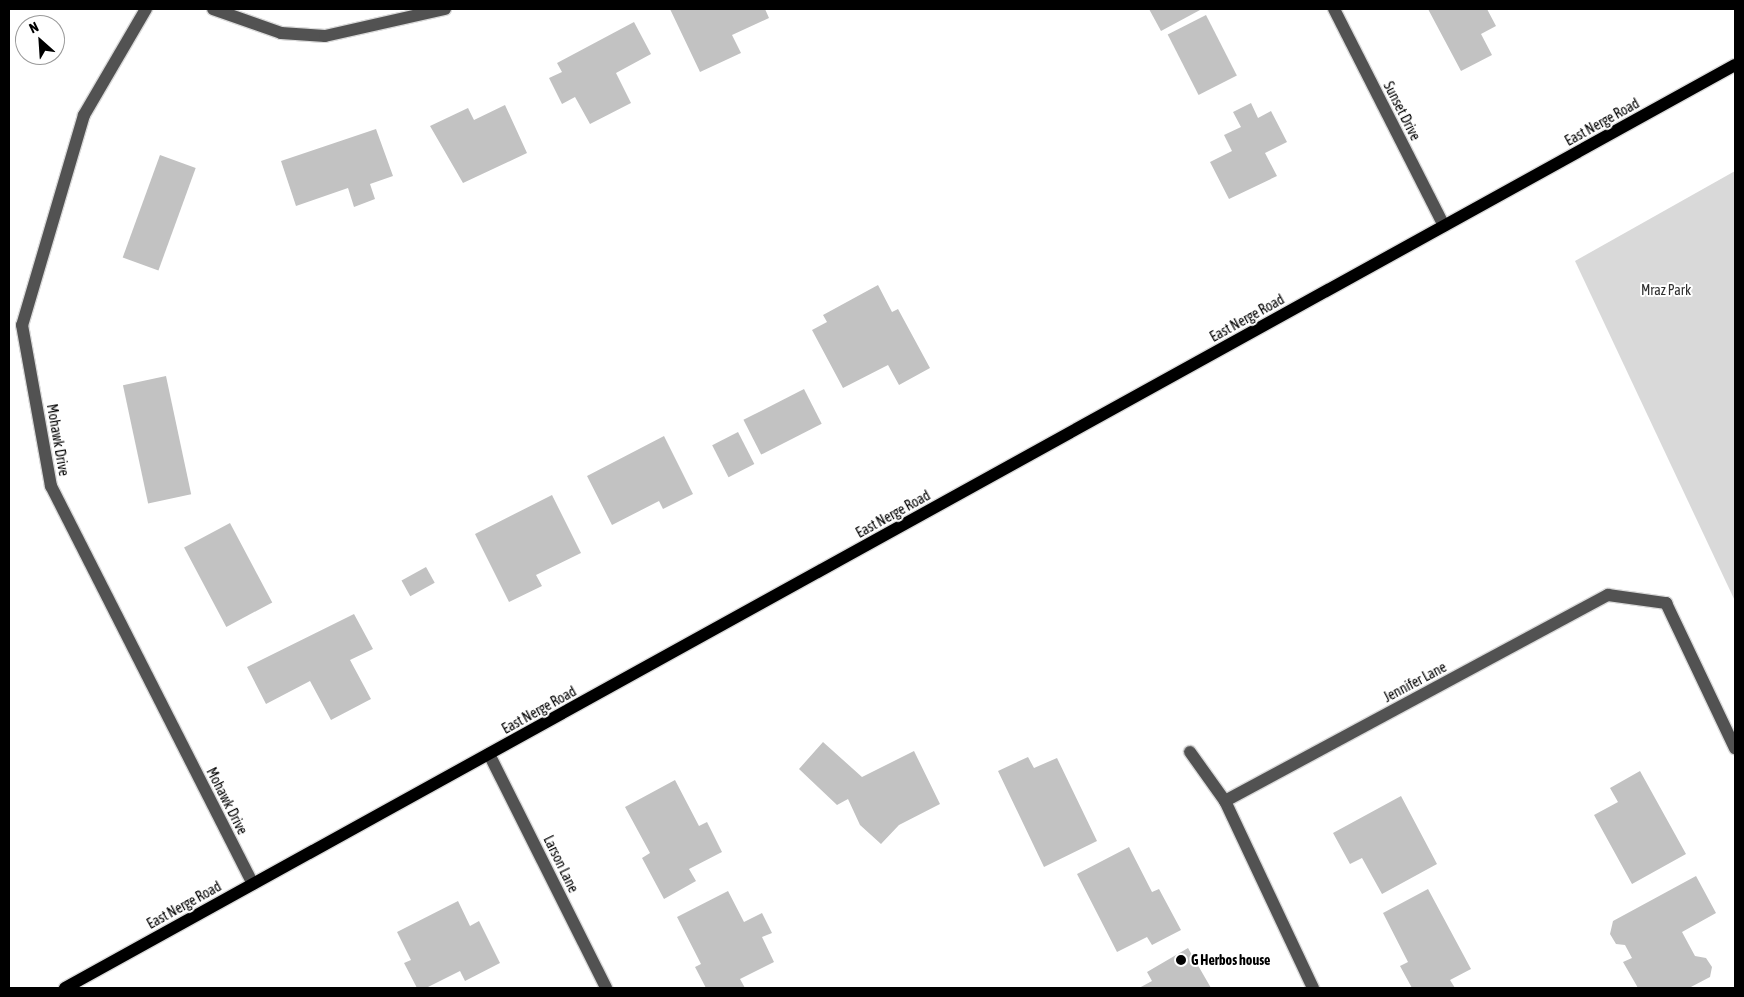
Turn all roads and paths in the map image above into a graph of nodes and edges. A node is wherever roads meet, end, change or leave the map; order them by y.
1 (146, 9) edge
2 (213, 9) edge
3 (445, 9) edge
4 (1334, 9) edge
5 (1735, 65) edge
6 (1444, 226) junction
7 (22, 325) junction
8 (9, 327) edge
9 (1735, 748) edge
10 (1190, 752) dead end
11 (489, 754) junction
12 (1225, 800) junction
13 (253, 884) junction
14 (65, 988) edge
15 (606, 988) edge
16 (1313, 988) edge

1 - 7 street, Mohawk Drive
2 - 3 street
4 - 6 street, Sunset Drive
5 - 6 main road, East Nerge Road
6 - 11 main road, East Nerge Road
7 - 8 street
7 - 13 street, Mohawk Drive
9 - 12 street, Jennifer Lane
10 - 12 street
11 - 13 main road, East Nerge Road
11 - 15 street, Larson Lane
12 - 16 street
13 - 14 main road, East Nerge Road

